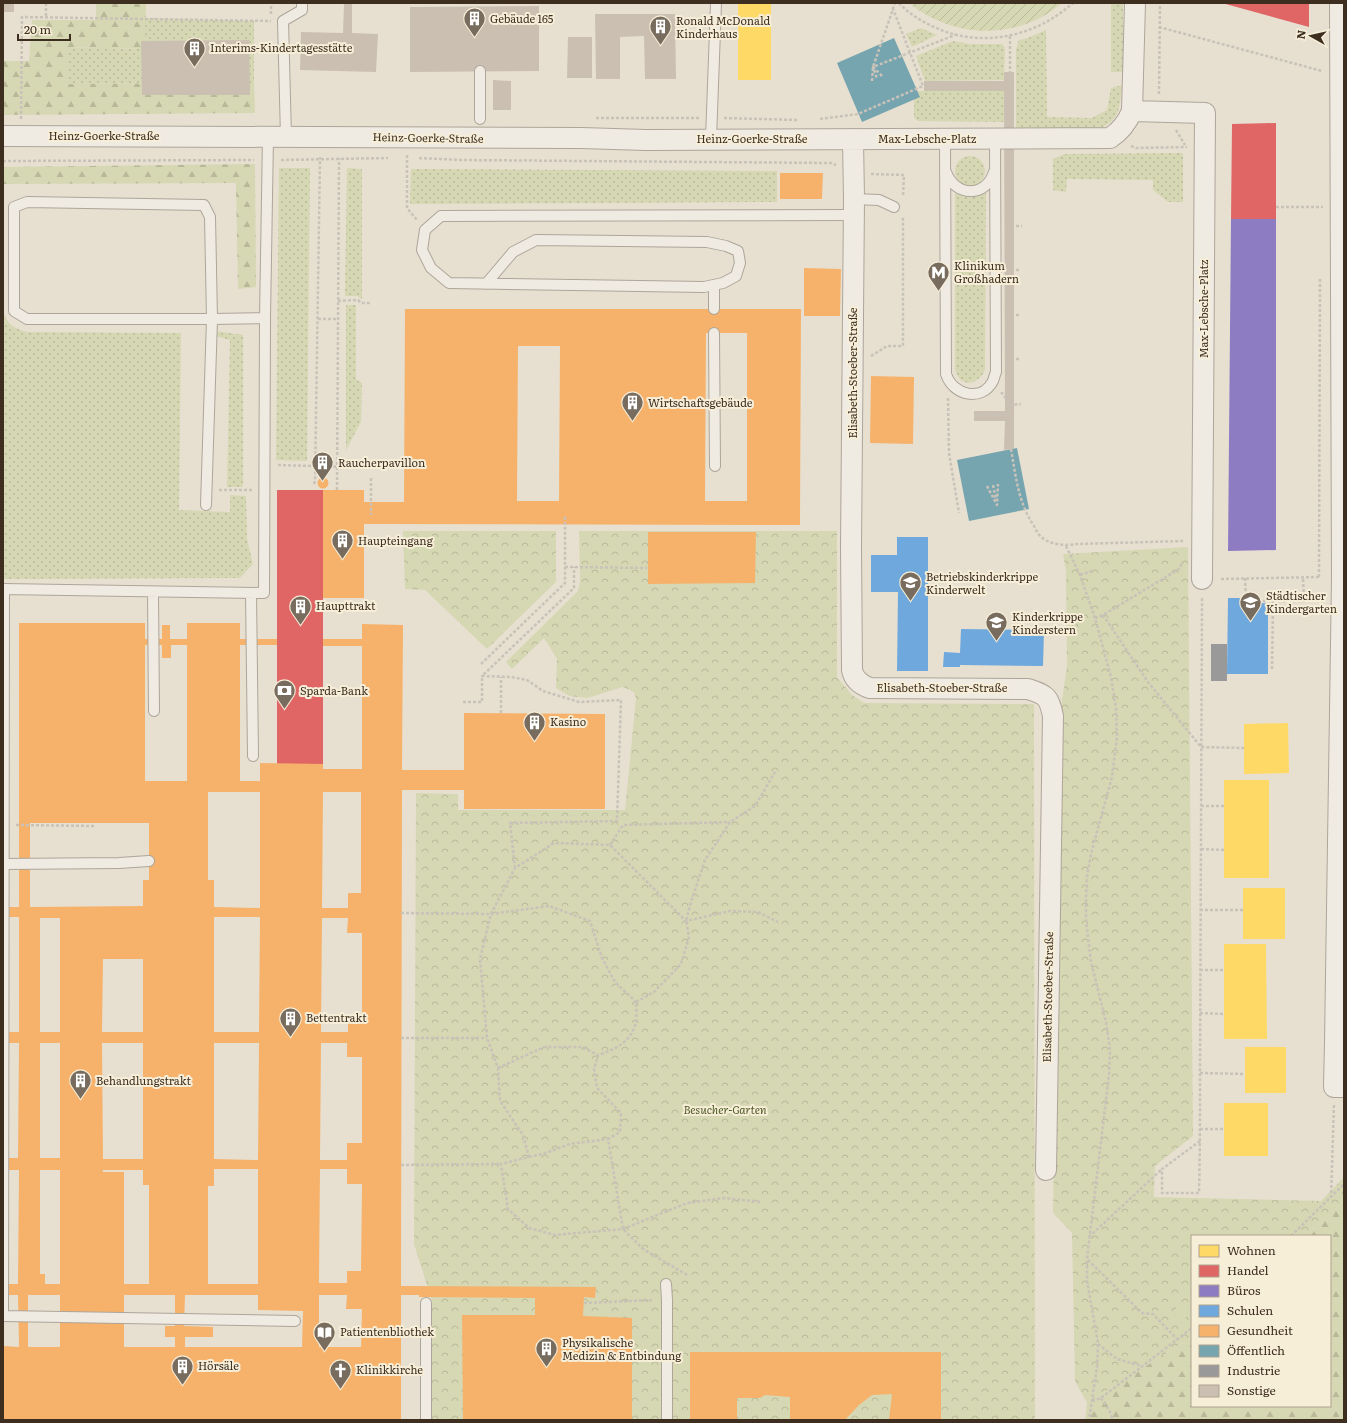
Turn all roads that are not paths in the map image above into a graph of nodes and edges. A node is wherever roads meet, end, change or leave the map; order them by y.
1 (302, 3) edge
2 (716, 3) edge
3 (1135, 3) edge
4 (1340, 3) edge
5 (480, 71) dead end
6 (1132, 111) junction
7 (480, 118) dead end
8 (12, 136) edge
9 (277, 137) junction
10 (712, 139) junction
11 (853, 139) junction
12 (945, 139) junction
13 (995, 140) junction
14 (945, 168) junction
15 (995, 168) junction
16 (854, 207) junction
17 (894, 207) dead end
18 (486, 284) junction
19 (714, 285) junction
20 (714, 309) dead end
21 (264, 318) junction
22 (212, 319) junction
23 (714, 333) dead end
24 (1343, 459) edge
25 (715, 466) dead end
26 (206, 504) dead end
27 (1202, 579) road end
28 (3, 589) edge
29 (153, 592) junction
30 (251, 593) junction
31 (1342, 656) edge
32 (154, 711) dead end
33 (253, 756) dead end
34 (1341, 854) edge
35 (149, 861) dead end
36 (4, 864) edge
37 (1340, 1043) edge
38 (1339, 1087) edge
39 (1046, 1170) dead end
40 (666, 1284) dead end
41 (426, 1303) dead end
42 (3, 1316) edge
43 (295, 1321) dead end
44 (426, 1420) edge
45 (667, 1420) edge

1 - 9 lane
2 - 10 lane
3 - 6 street
4 - 24 street
5 - 7 lane
6 - 13 street, Max-Lebsche-Platz
6 - 27 street, Max-Lebsche-Platz
8 - 9 street, Heinz-Goerke-Straße
9 - 10 street, Heinz-Goerke-Straße
9 - 21 lane
10 - 11 street, Heinz-Goerke-Straße
11 - 12 street, Max-Lebsche-Platz
11 - 16 street, Elisabeth-Stoeber-Straße
12 - 13 street, Max-Lebsche-Platz
12 - 14 lane
13 - 15 lane
14 - 15 lane
14 - 15 lane
16 - 17 lane
16 - 18 lane
16 - 39 street, Elisabeth-Stoeber-Straße
18 - 19 lane
18 - 19 lane
19 - 20 lane
21 - 22 lane
21 - 30 lane
22 - 22 lane
22 - 26 lane
23 - 25 lane
24 - 31 street
28 - 29 lane
28 - 36 lane
29 - 30 lane
29 - 32 lane
30 - 33 lane
31 - 34 street
34 - 37 street
35 - 36 lane
36 - 42 lane
37 - 38 street
40 - 45 lane
41 - 44 lane
42 - 43 lane

